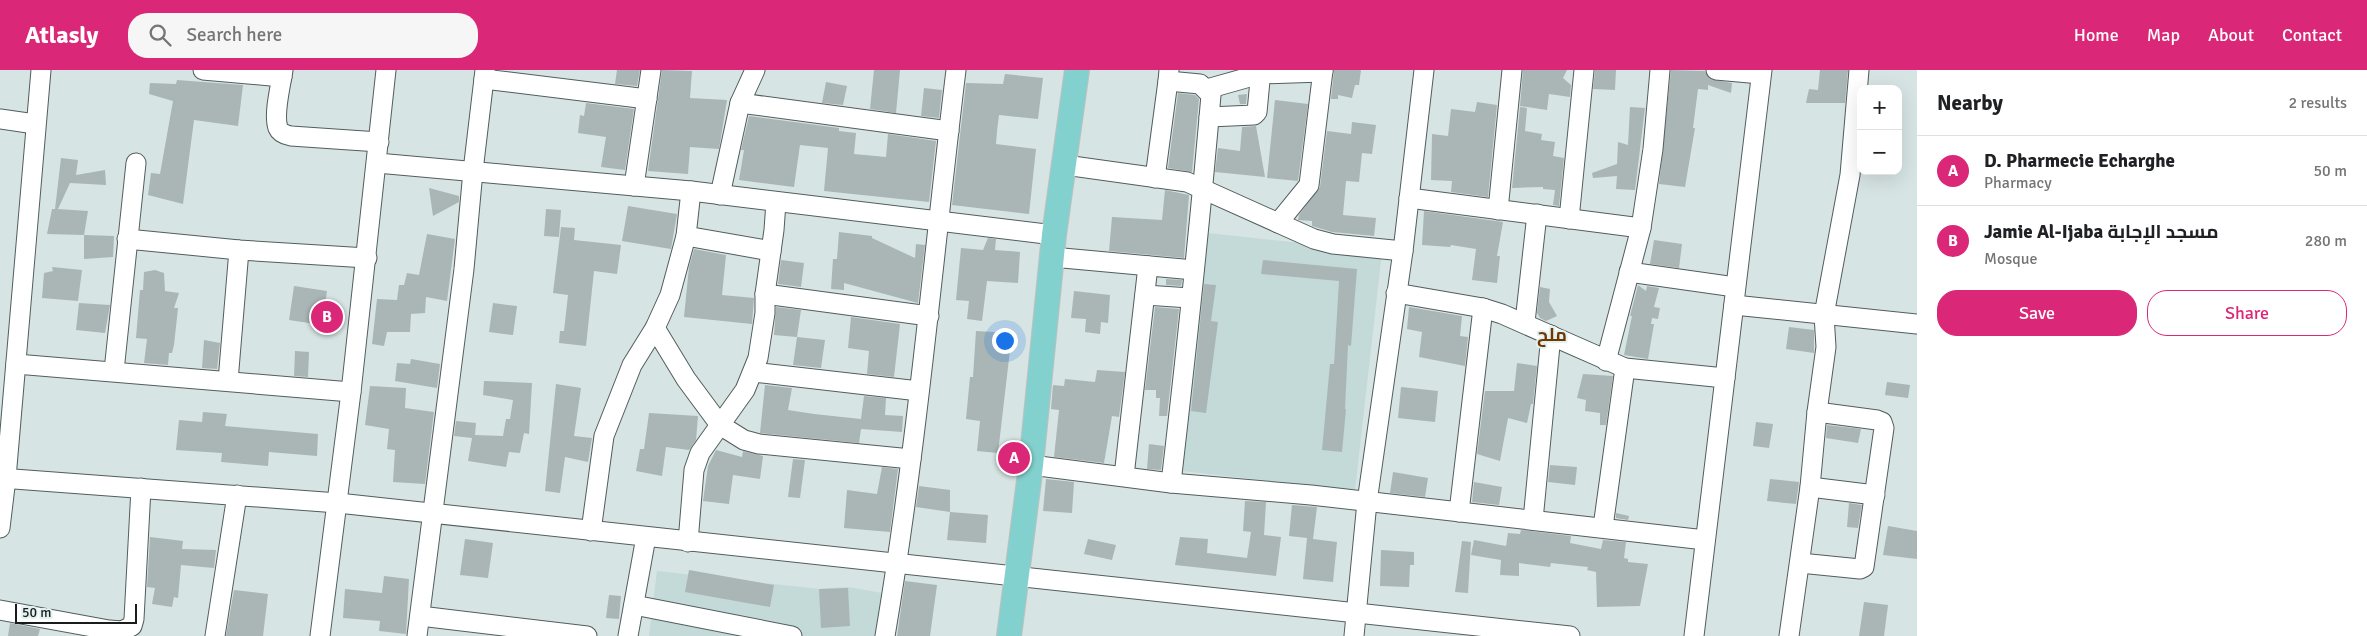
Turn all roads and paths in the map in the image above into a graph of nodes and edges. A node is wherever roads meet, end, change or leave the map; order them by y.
1 (40, 70) edge
2 (203, 70) edge
3 (386, 70) edge
4 (651, 70) edge
5 (956, 70) edge
6 (1077, 70) edge
7 (1424, 70) edge
8 (1512, 70) edge
9 (1584, 70) edge
10 (1660, 70) edge
11 (1716, 70) edge
12 (1859, 70) edge
13 (1323, 71) edge
14 (1260, 72) edge
15 (1761, 72) edge
16 (283, 73) edge
17 (484, 74) edge
18 (748, 74) edge
19 (1169, 75) edge
20 (1207, 89) junction
21 (647, 99) junction
22 (740, 103) junction
23 (1209, 117) junction
24 (0, 120) edge
25 (35, 124) junction
26 (948, 130) junction
27 (379, 142) junction
28 (136, 163) dead end
29 (377, 163) junction
30 (1065, 165) junction
31 (473, 171) junction
32 (1155, 178) junction
33 (634, 186) junction
34 (1202, 188) junction
35 (691, 191) junction
36 (720, 195) junction
37 (1409, 198) junction
38 (776, 202) junction
39 (1498, 210) junction
40 (1537, 214) junction
41 (1569, 218) junction
42 (937, 223) junction
43 (1278, 223) junction
44 (1641, 228) junction
45 (686, 236) junction
46 (127, 239) junction
47 (1053, 246) junction
48 (239, 250) junction
49 (771, 251) junction
50 (1403, 251) junction
51 (366, 258) junction
52 (1148, 266) junction
53 (1194, 270) junction
54 (1629, 272) junction
55 (1396, 293) junction
56 (765, 294) junction
57 (1145, 295) junction
58 (1734, 296) junction
59 (1190, 298) junction
60 (1483, 308) junction
61 (1824, 315) junction
62 (929, 316) junction
63 (1525, 322) junction
64 (1917, 324) edge
65 (655, 328) junction
66 (1551, 336) junction
67 (1606, 361) junction
68 (16, 364) junction
69 (1625, 368) junction
70 (114, 371) junction
71 (753, 372) junction
72 (1725, 378) junction
73 (228, 381) junction
74 (919, 391) junction
75 (351, 392) junction
76 (1816, 412) junction
77 (720, 425) junction
78 (911, 459) junction
79 (1031, 465) junction
80 (1124, 476) junction
81 (3, 478) edge
82 (1171, 483) junction
83 (1810, 487) junction
84 (141, 488) junction
85 (237, 495) junction
86 (1875, 495) junction
87 (1367, 502) junction
88 (338, 503) junction
89 (1459, 512) junction
90 (432, 513) junction
91 (1533, 520) junction
92 (1602, 527) junction
93 (0, 528) edge
94 (591, 531) junction
95 (646, 537) junction
96 (1705, 540) junction
97 (688, 542) junction
98 (1800, 563) junction
99 (897, 565) junction
100 (1016, 578) junction
101 (634, 605) junction
102 (0, 610) edge
103 (1357, 614) junction
104 (420, 616) junction
105 (89, 631) edge
106 (215, 636) edge
107 (320, 636) edge
108 (417, 636) edge
109 (588, 636) edge
110 (628, 636) edge
111 (792, 636) edge
112 (885, 636) edge
113 (1010, 636) edge
114 (1354, 636) edge
115 (1570, 636) edge
116 (1694, 636) edge
117 (1789, 636) edge

1 - 25 street
2 - 16 street
3 - 27 street
4 - 21 street
5 - 26 street
6 - 30 main road
7 - 37 street
8 - 39 street
9 - 41 street
10 - 44 street
11 - 15 street
12 - 61 street
13 - 14 street
13 - 43 street
14 - 20 street
14 - 23 street
15 - 58 street
16 - 27 street
17 - 21 street
17 - 31 street
18 - 22 street
19 - 20 street
19 - 32 street
20 - 23 street
21 - 33 street
22 - 26 street
22 - 36 street
23 - 34 street
24 - 25 street
25 - 68 street
26 - 42 street
27 - 29 street
28 - 46 street
29 - 31 street
29 - 51 street
30 - 32 street
30 - 47 main road
31 - 33 street
31 - 90 street
32 - 34 street
33 - 35 street
34 - 43 street
34 - 53 street
35 - 36 street
35 - 45 street
36 - 38 street
37 - 39 street
37 - 50 street
38 - 42 street
38 - 49 street
39 - 40 street
40 - 41 street
40 - 63 street
41 - 44 street
42 - 47 street
42 - 62 street
43 - 50 street
44 - 54 street
45 - 49 street
45 - 65 street
46 - 48 street
46 - 70 street
47 - 52 street
47 - 79 main road
48 - 51 street
48 - 73 street
49 - 56 street
50 - 55 street
51 - 75 street
52 - 53 street
52 - 57 street
53 - 59 street
54 - 58 street
54 - 67 street
55 - 60 street
55 - 87 street
56 - 62 street
56 - 71 street
57 - 59 street
57 - 80 street
58 - 61 street
58 - 72 street
59 - 82 street
60 - 63 street
60 - 89 street
61 - 64 street
61 - 76 street
62 - 74 street
63 - 66 street
65 - 77 street
65 - 94 street
66 - 67 street
66 - 91 street
67 - 69 street
68 - 70 street
68 - 81 street
69 - 72 street
69 - 92 street
70 - 73 street
71 - 74 street
71 - 77 street
72 - 96 street
73 - 75 street
74 - 78 street
75 - 88 street
76 - 83 street
76 - 86 street
77 - 78 street
77 - 97 street
78 - 99 street
79 - 80 street
79 - 100 main road
80 - 82 street
81 - 84 street
81 - 93 street
82 - 87 street
83 - 86 street
83 - 98 street
84 - 85 street
84 - 105 street
85 - 88 street
85 - 106 street
86 - 98 street
87 - 89 street
87 - 103 street
88 - 90 street
88 - 107 street
89 - 91 street
90 - 94 street
90 - 104 street
91 - 92 street
92 - 96 street
94 - 95 street
95 - 97 street
95 - 101 street
96 - 116 street
97 - 99 street
98 - 117 street
99 - 100 street
99 - 112 street
100 - 103 street
100 - 113 main road
101 - 110 street
101 - 111 street
102 - 105 street
103 - 114 street
103 - 115 street
104 - 108 street
104 - 109 street

